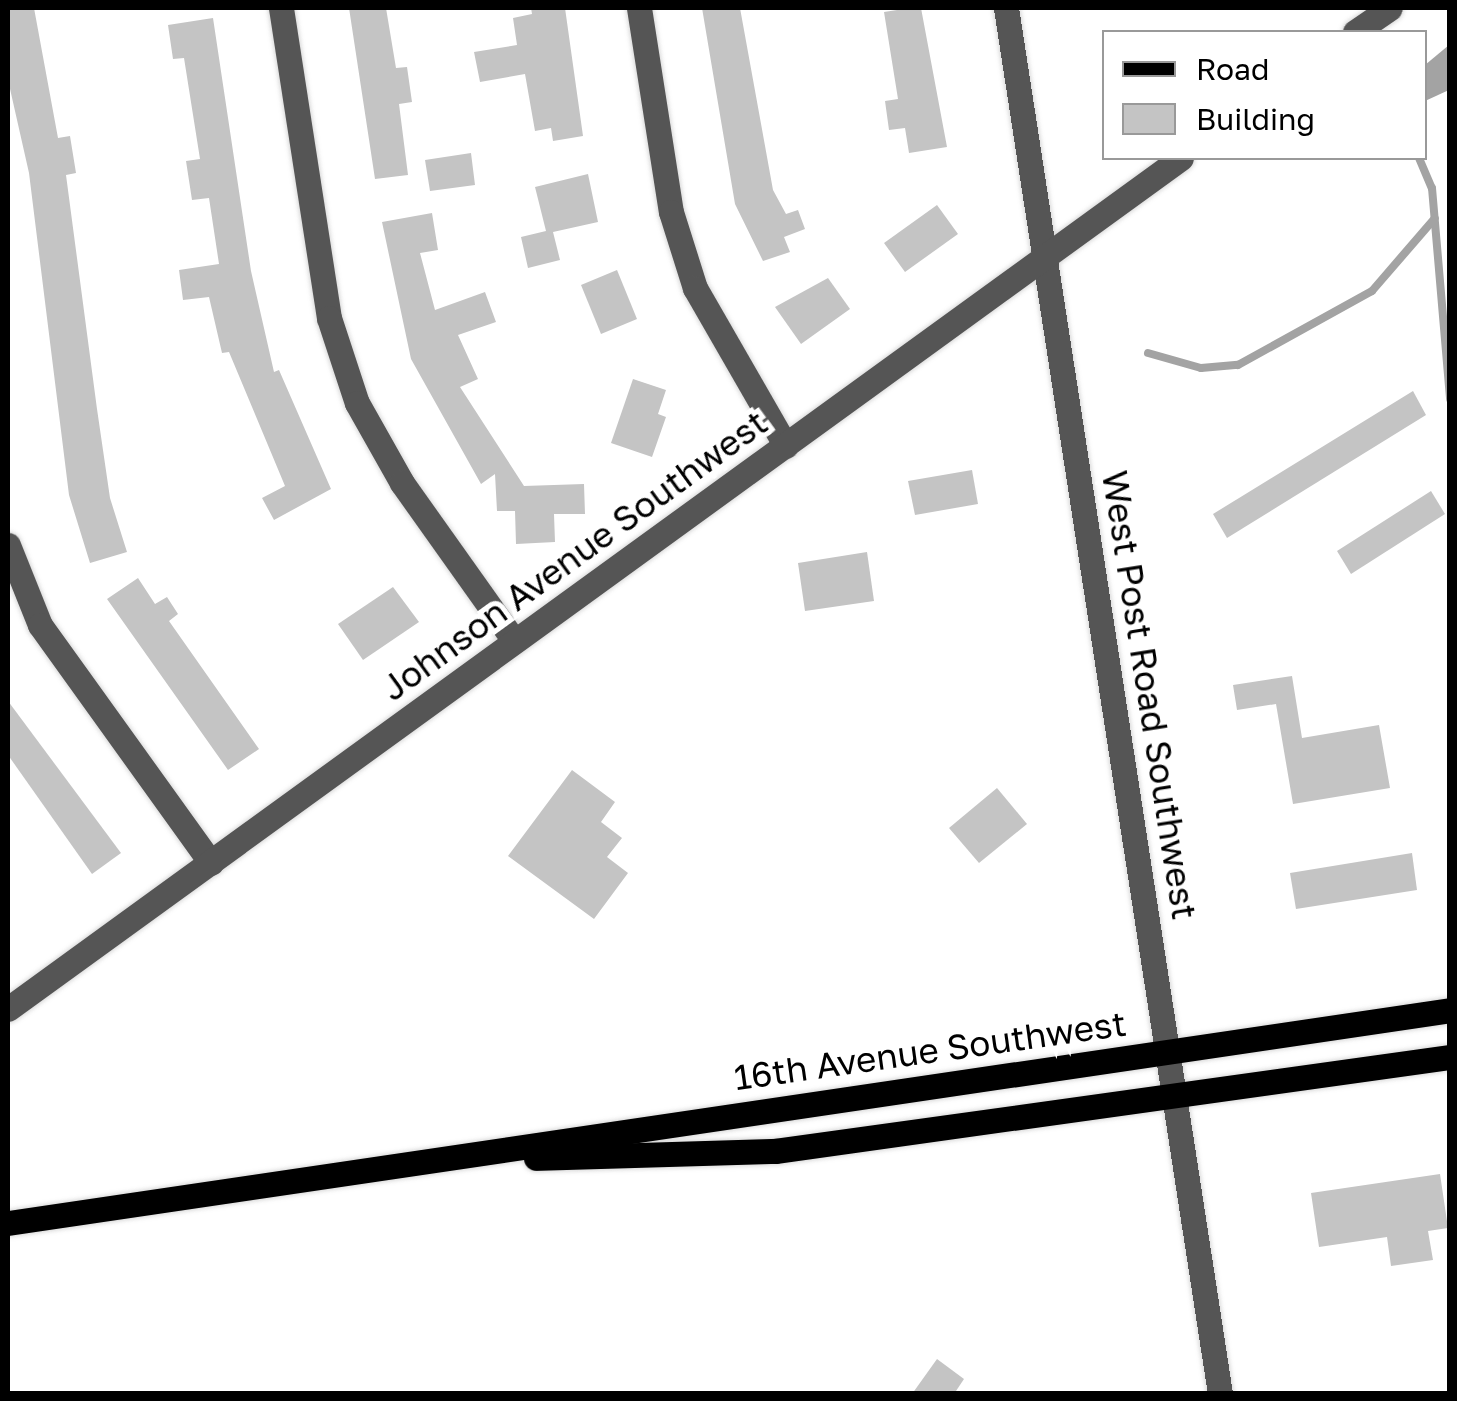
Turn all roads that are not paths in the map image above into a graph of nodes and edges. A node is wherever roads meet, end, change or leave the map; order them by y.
1 (281, 8) edge
2 (638, 8) edge
3 (1006, 8) edge
4 (1390, 8) edge
5 (1358, 30) edge
6 (1178, 160) edge
7 (1045, 255) junction
8 (786, 446) junction
9 (8, 545) edge
10 (513, 639) junction
11 (211, 864) junction
12 (8, 1009) edge
13 (1450, 1010) edge
14 (1168, 1050) junction
15 (1450, 1057) edge
16 (1176, 1096) junction
17 (422, 1161) junction
18 (8, 1223) edge
19 (1220, 1394) edge

1 - 10 street
2 - 8 street
3 - 7 street, West Post Road Southwest
4 - 5 street
6 - 7 street, Johnson Avenue Southwest
7 - 8 street, Johnson Avenue Southwest
7 - 14 street, West Post Road Southwest
8 - 10 street, Johnson Avenue Southwest
9 - 11 street
10 - 11 street, Johnson Avenue Southwest
11 - 12 street, Johnson Avenue Southwest
13 - 14 main road, 16th Avenue Southwest
14 - 16 street, West Post Road Southwest
14 - 17 main road, 16th Avenue Southwest
15 - 16 main road, 16th Avenue Southwest
16 - 17 main road, 16th Avenue Southwest
16 - 19 street, West Post Road Southwest
17 - 18 main road, 16th Avenue Southwest

